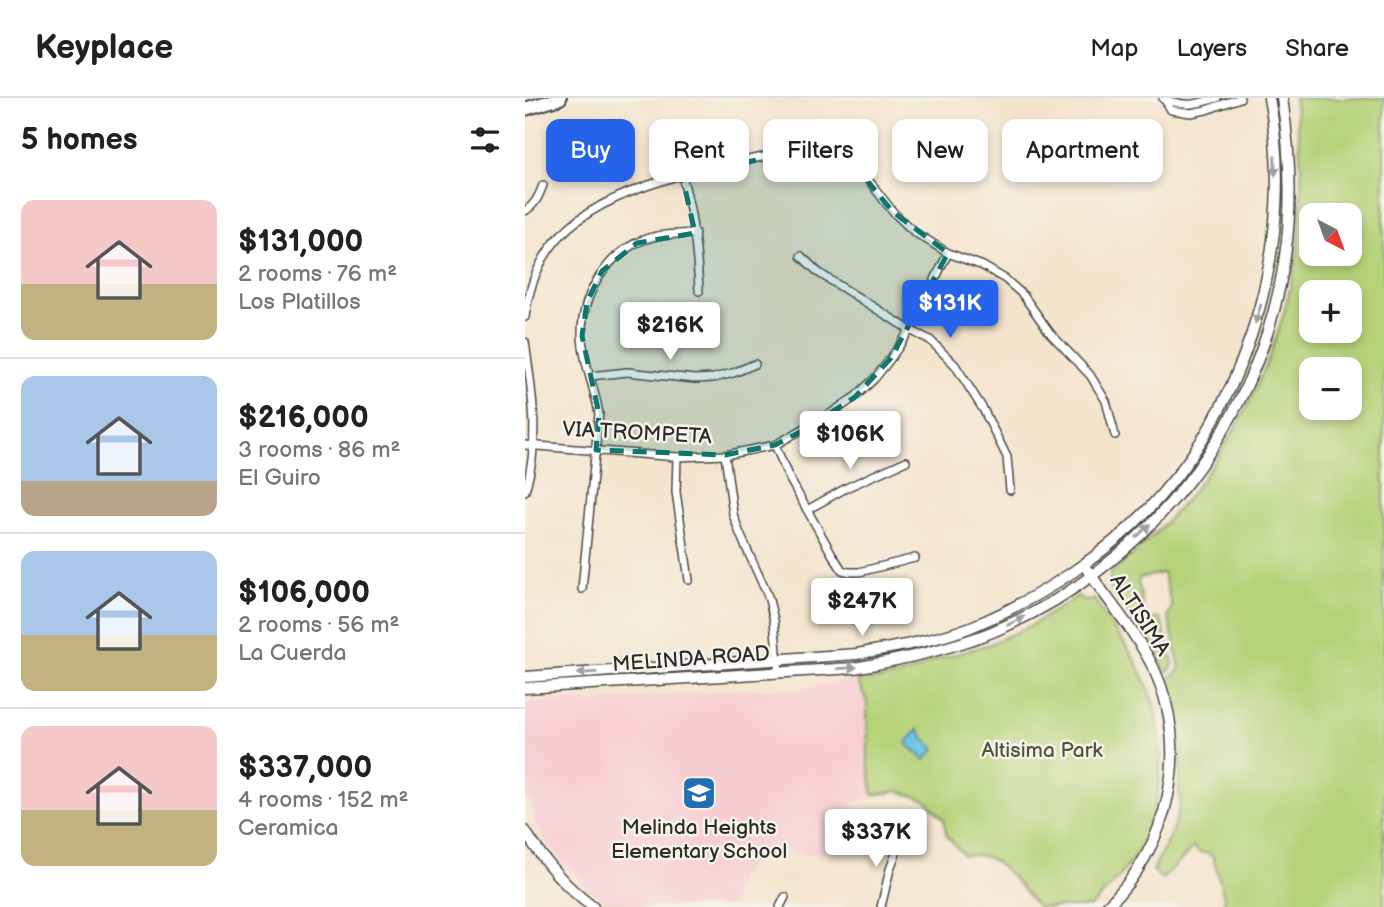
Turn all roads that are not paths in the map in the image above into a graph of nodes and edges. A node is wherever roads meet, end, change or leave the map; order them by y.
1 (545, 98) edge
2 (561, 98) edge
3 (1217, 98) edge
4 (1240, 98) edge
5 (1269, 98) edge
6 (1282, 98) edge
7 (1163, 99) edge
8 (525, 108) edge
9 (749, 159) edge
10 (660, 182) edge
11 (685, 182) edge
12 (543, 185) dead end
13 (525, 211) edge
14 (695, 233) junction
15 (948, 253) junction
16 (801, 256) dead end
17 (699, 291) dead end
18 (525, 317) edge
19 (910, 330) junction
20 (525, 342) edge
21 (754, 364) dead end
22 (590, 376) junction
23 (1115, 435) dead end
24 (525, 445) edge
25 (534, 445) junction
26 (775, 445) junction
27 (596, 450) junction
28 (725, 455) junction
29 (677, 457) junction
30 (906, 461) dead end
31 (1010, 490) dead end
32 (525, 491) edge
33 (807, 510) junction
34 (915, 558) dead end
35 (1084, 564) junction
36 (1092, 576) junction
37 (689, 580) dead end
38 (582, 589) dead end
39 (777, 659) junction
40 (779, 672) junction
41 (525, 677) edge
42 (525, 688) edge
43 (525, 831) edge
44 (901, 840) dead end
45 (785, 897) dead end
46 (590, 906) edge
47 (780, 907) edge
48 (881, 907) edge
49 (1106, 907) edge

1 - 8 highway
2 - 8 highway
3 - 7 street
4 - 7 street
5 -> 35 main road, MELINDA ROAD
36 -> 6 main road, MELINDA ROAD
9 - 15 street
10 - 18 street
11 - 14 street
12 - 13 street
14 - 17 street
14 - 22 street
15 - 19 street, VIA TROMPETA
15 - 23 street
16 - 19 street
19 - 26 street, VIA TROMPETA
19 - 31 street
20 - 25 street
21 - 22 street
22 - 27 street
24 - 25 street, VIA TROMPETA
25 - 27 street, VIA TROMPETA
25 - 32 street
26 - 28 street, VIA TROMPETA
26 - 33 street
27 - 29 street, VIA TROMPETA
27 - 38 street
28 - 29 street, VIA TROMPETA
28 - 39 street
29 - 37 street
30 - 33 street
33 - 34 street
35 - 36 main road, ALTISIMA
35 - 39 main road, MELINDA ROAD
40 -> 36 main road, MELINDA ROAD
36 - 49 main road, ALTISIMA
39 - 40 street
39 -> 41 main road, MELINDA ROAD
40 - 42 main road, MELINDA ROAD
43 - 46 main road
44 - 48 street
45 - 47 street

